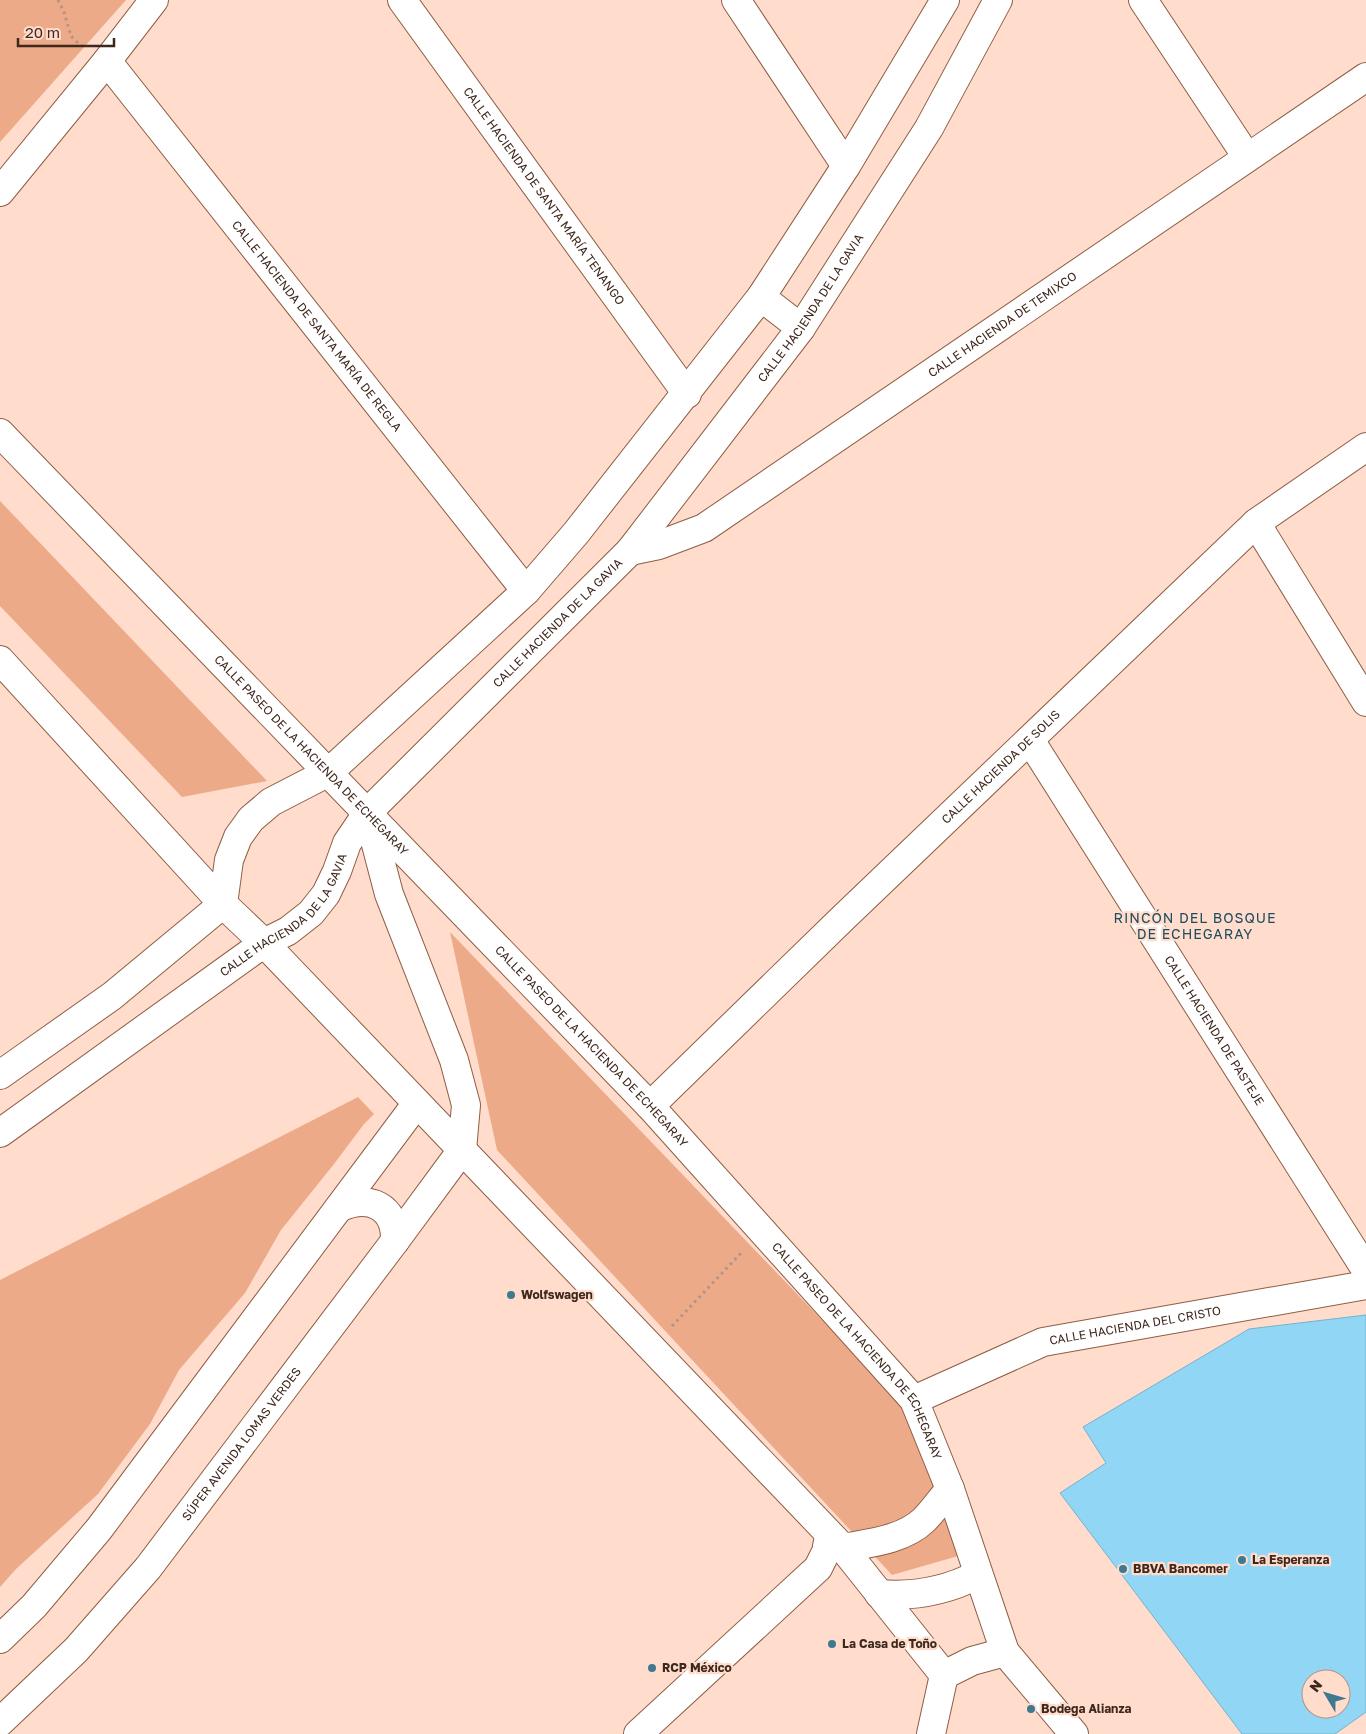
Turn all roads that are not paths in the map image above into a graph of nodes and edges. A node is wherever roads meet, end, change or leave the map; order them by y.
1 (154, 0) edge
2 (402, 0) edge
3 (736, 0) edge
4 (945, 0) edge
5 (998, 0) edge
6 (1143, 0) edge
7 (107, 61) junction
8 (1366, 77) edge
9 (1247, 157) junction
10 (846, 166) junction
11 (0, 192) edge
12 (762, 297) junction
13 (801, 328) junction
14 (687, 394) junction
15 (0, 433) edge
16 (1366, 447) edge
17 (1256, 523) junction
18 (630, 551) junction
19 (526, 591) junction
20 (0, 660) edge
21 (1366, 702) edge
22 (1030, 740) junction
23 (329, 772) junction
24 (368, 812) junction
25 (223, 904) junction
26 (264, 943) junction
27 (0, 1075) edge
28 (417, 1103) junction
29 (650, 1106) junction
30 (0, 1133) edge
31 (462, 1150) junction
32 (339, 1208) junction
33 (395, 1242) junction
34 (1366, 1270) edge
35 (1366, 1285) edge
36 (914, 1400) junction
37 (950, 1489) junction
38 (836, 1542) junction
39 (978, 1575) junction
40 (879, 1594) junction
41 (0, 1639) edge
42 (1005, 1652) junction
43 (944, 1675) junction
44 (0, 1722) edge
45 (638, 1734) edge
46 (931, 1734) edge
47 (1074, 1734) edge

1 - 7 main road
2 - 14 main road, CALLE HACIENDA DE SANTA MARÍA TENANGO
3 - 10 main road
4 - 10 main road
5 - 13 main road, CALLE HACIENDA DE LA GAVIA
6 - 9 main road
7 - 11 main road
7 - 19 main road, CALLE HACIENDA DE SANTA MARÍA DE REGLA
8 - 9 main road, CALLE HACIENDA DE TEMIXCO
9 - 18 main road, CALLE HACIENDA DE TEMIXCO
10 - 12 main road
12 - 13 main road
12 - 14 main road
13 - 18 main road, CALLE HACIENDA DE LA GAVIA
14 - 19 main road
15 - 23 main road, CALLE PASEO DE LA HACIENDA DE ECHEGARAY
16 - 17 main road, CALLE HACIENDA DE SOLIS
17 - 21 main road
17 - 22 main road, CALLE HACIENDA DE SOLIS
18 - 24 main road, CALLE HACIENDA DE LA GAVIA
19 - 23 main road
20 - 25 main road
22 - 29 main road, CALLE HACIENDA DE SOLIS
22 - 34 main road, CALLE HACIENDA DE PASTEJE
23 - 24 main road, CALLE PASEO DE LA HACIENDA DE ECHEGARAY
23 - 25 main road
24 - 26 main road, CALLE HACIENDA DE LA GAVIA
24 - 29 main road, CALLE PASEO DE LA HACIENDA DE ECHEGARAY
24 - 31 main road
25 - 26 main road
25 - 27 main road
26 - 28 main road
26 - 30 main road, CALLE HACIENDA DE LA GAVIA
28 - 31 main road
28 - 32 main road
29 - 36 main road, CALLE PASEO DE LA HACIENDA DE ECHEGARAY
31 - 33 main road, SÚPER AVENIDA LOMAS VERDES
31 - 38 main road
32 - 33 main road
32 - 41 main road
33 - 44 main road, SÚPER AVENIDA LOMAS VERDES
35 - 36 main road, CALLE HACIENDA DEL CRISTO
36 - 37 main road, CALLE PASEO DE LA HACIENDA DE ECHEGARAY
37 - 38 main road
37 - 39 main road, CALLE PASEO DE LA HACIENDA DE ECHEGARAY
38 - 40 main road
38 - 45 main road
39 - 40 main road
39 - 42 main road, CALLE PASEO DE LA HACIENDA DE ECHEGARAY
40 - 43 main road
42 - 43 main road
42 - 47 main road, CALLE PASEO DE LA HACIENDA DE ECHEGARAY
43 - 46 main road

